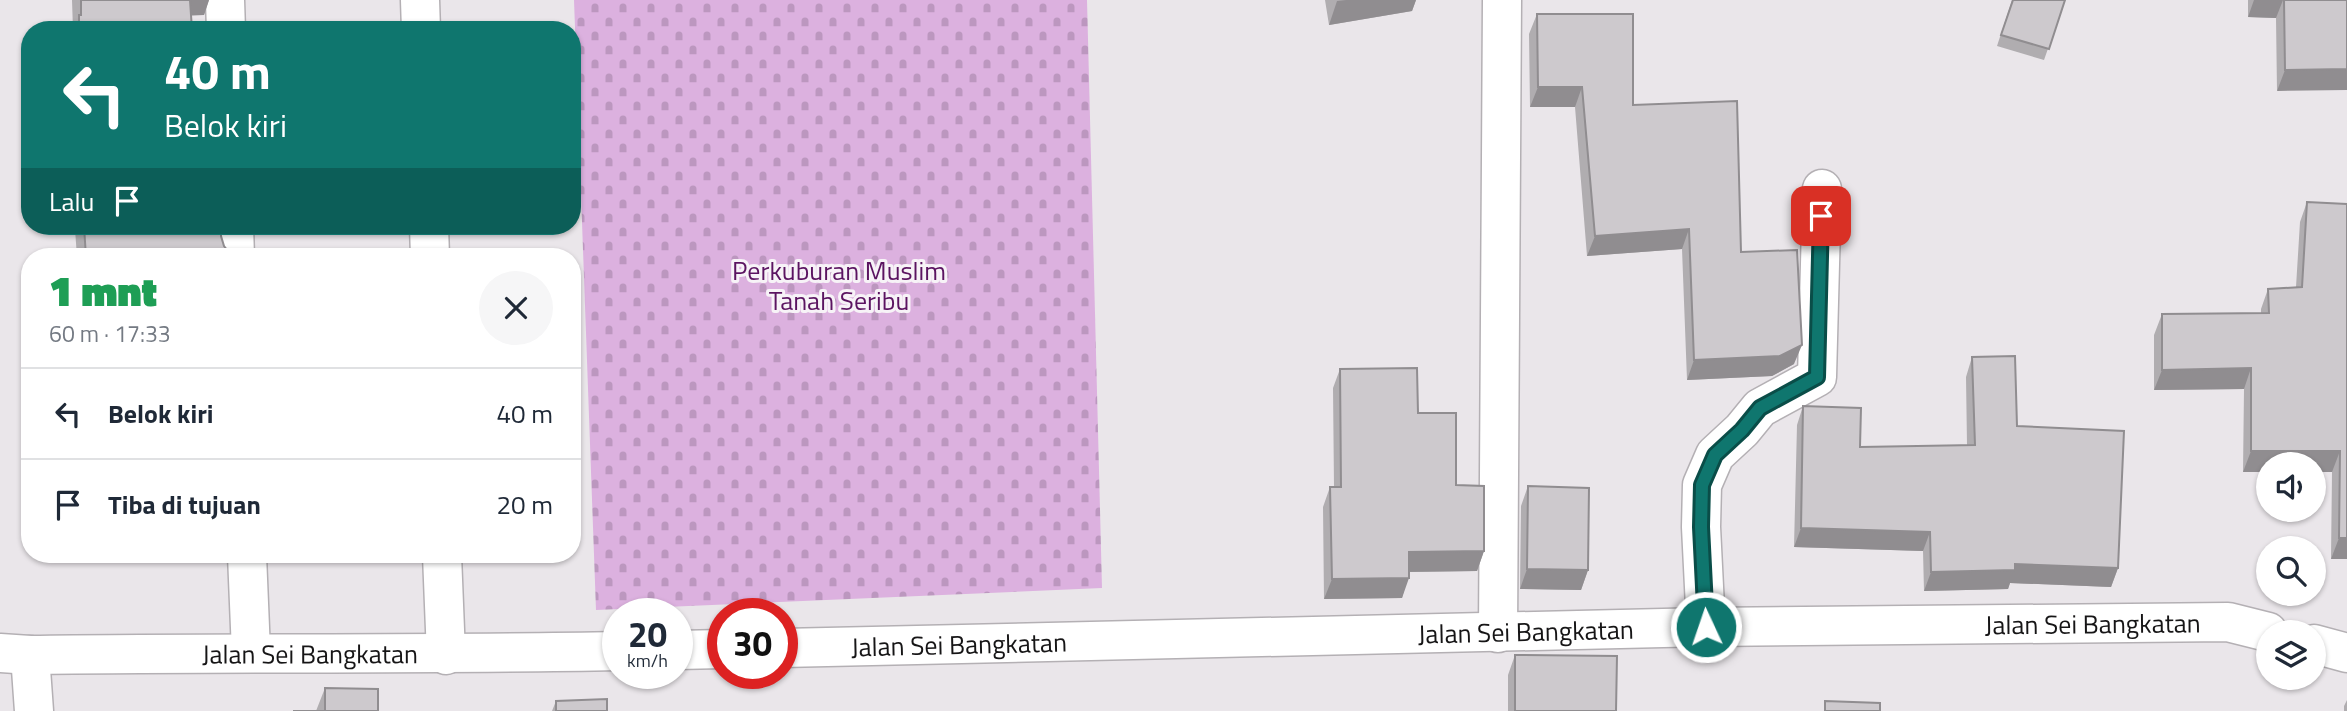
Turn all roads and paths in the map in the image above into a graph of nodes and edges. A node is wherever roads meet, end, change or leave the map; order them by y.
1 (225, 0) edge
2 (419, 0) edge
3 (1509, 3) edge
4 (226, 21) edge
5 (420, 21) edge
6 (1822, 189) dead end
7 (247, 563) edge
8 (442, 563) edge
9 (1706, 627) junction
10 (2256, 629) edge
11 (1498, 633) junction
12 (2326, 647) edge
13 (798, 648) edge
14 (602, 651) edge
15 (251, 652) junction
16 (2347, 653) edge
17 (15, 654) edge
18 (446, 654) junction
19 (34, 711) edge

1 - 4 street
2 - 5 street
3 - 11 street
6 - 9 street
7 - 15 street
8 - 18 street
9 - 10 street, Jalan Sei Bangkatan
9 - 11 street, Jalan Sei Bangkatan
11 - 13 street, Jalan Sei Bangkatan
12 - 16 street
14 - 18 street, Jalan Sei Bangkatan
15 - 17 street, Jalan Sei Bangkatan
15 - 18 street, Jalan Sei Bangkatan
17 - 19 street

